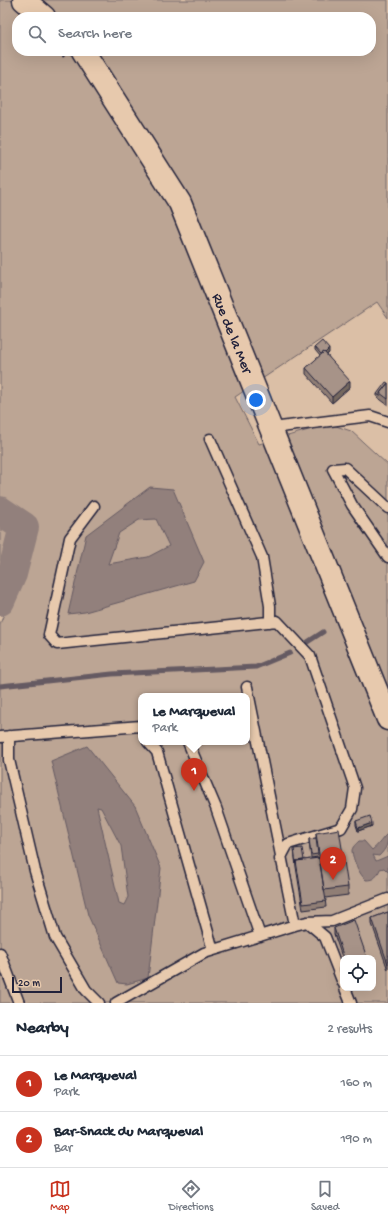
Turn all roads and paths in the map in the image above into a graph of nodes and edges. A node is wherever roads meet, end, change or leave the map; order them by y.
1 (24, 0) edge
2 (38, 12) edge
3 (86, 56) edge
4 (388, 422) edge
5 (272, 428) junction
6 (210, 439) dead end
7 (94, 506) dead end
8 (388, 508) edge
9 (388, 557) edge
10 (270, 622) junction
11 (247, 687) dead end
12 (248, 693) edge
13 (250, 703) edge
14 (388, 719) edge
15 (137, 726) edge
16 (4, 737) edge
17 (151, 745) edge
18 (189, 745) edge
19 (280, 859) junction
20 (388, 899) edge
21 (307, 922) junction
22 (295, 925) junction
23 (260, 936) junction
24 (213, 950) junction
25 (0, 954) edge
26 (340, 974) edge
27 (346, 991) edge
28 (19, 1003) edge
29 (99, 1003) edge
30 (116, 1003) edge
31 (351, 1003) edge

1 - 2 street
3 - 5 street, Rue de la Mer
4 - 5 lane
5 - 14 street, Rue de la Mer
6 - 10 lane
7 - 10 lane
8 - 9 lane
10 - 19 lane
11 - 12 lane
13 - 19 lane
15 - 16 lane
16 - 29 lane
17 - 24 lane
18 - 23 lane
19 - 22 lane
20 - 21 lane
21 - 22 lane
21 - 26 lane
22 - 23 lane
23 - 24 lane
24 - 30 lane
25 - 28 lane
27 - 31 lane

